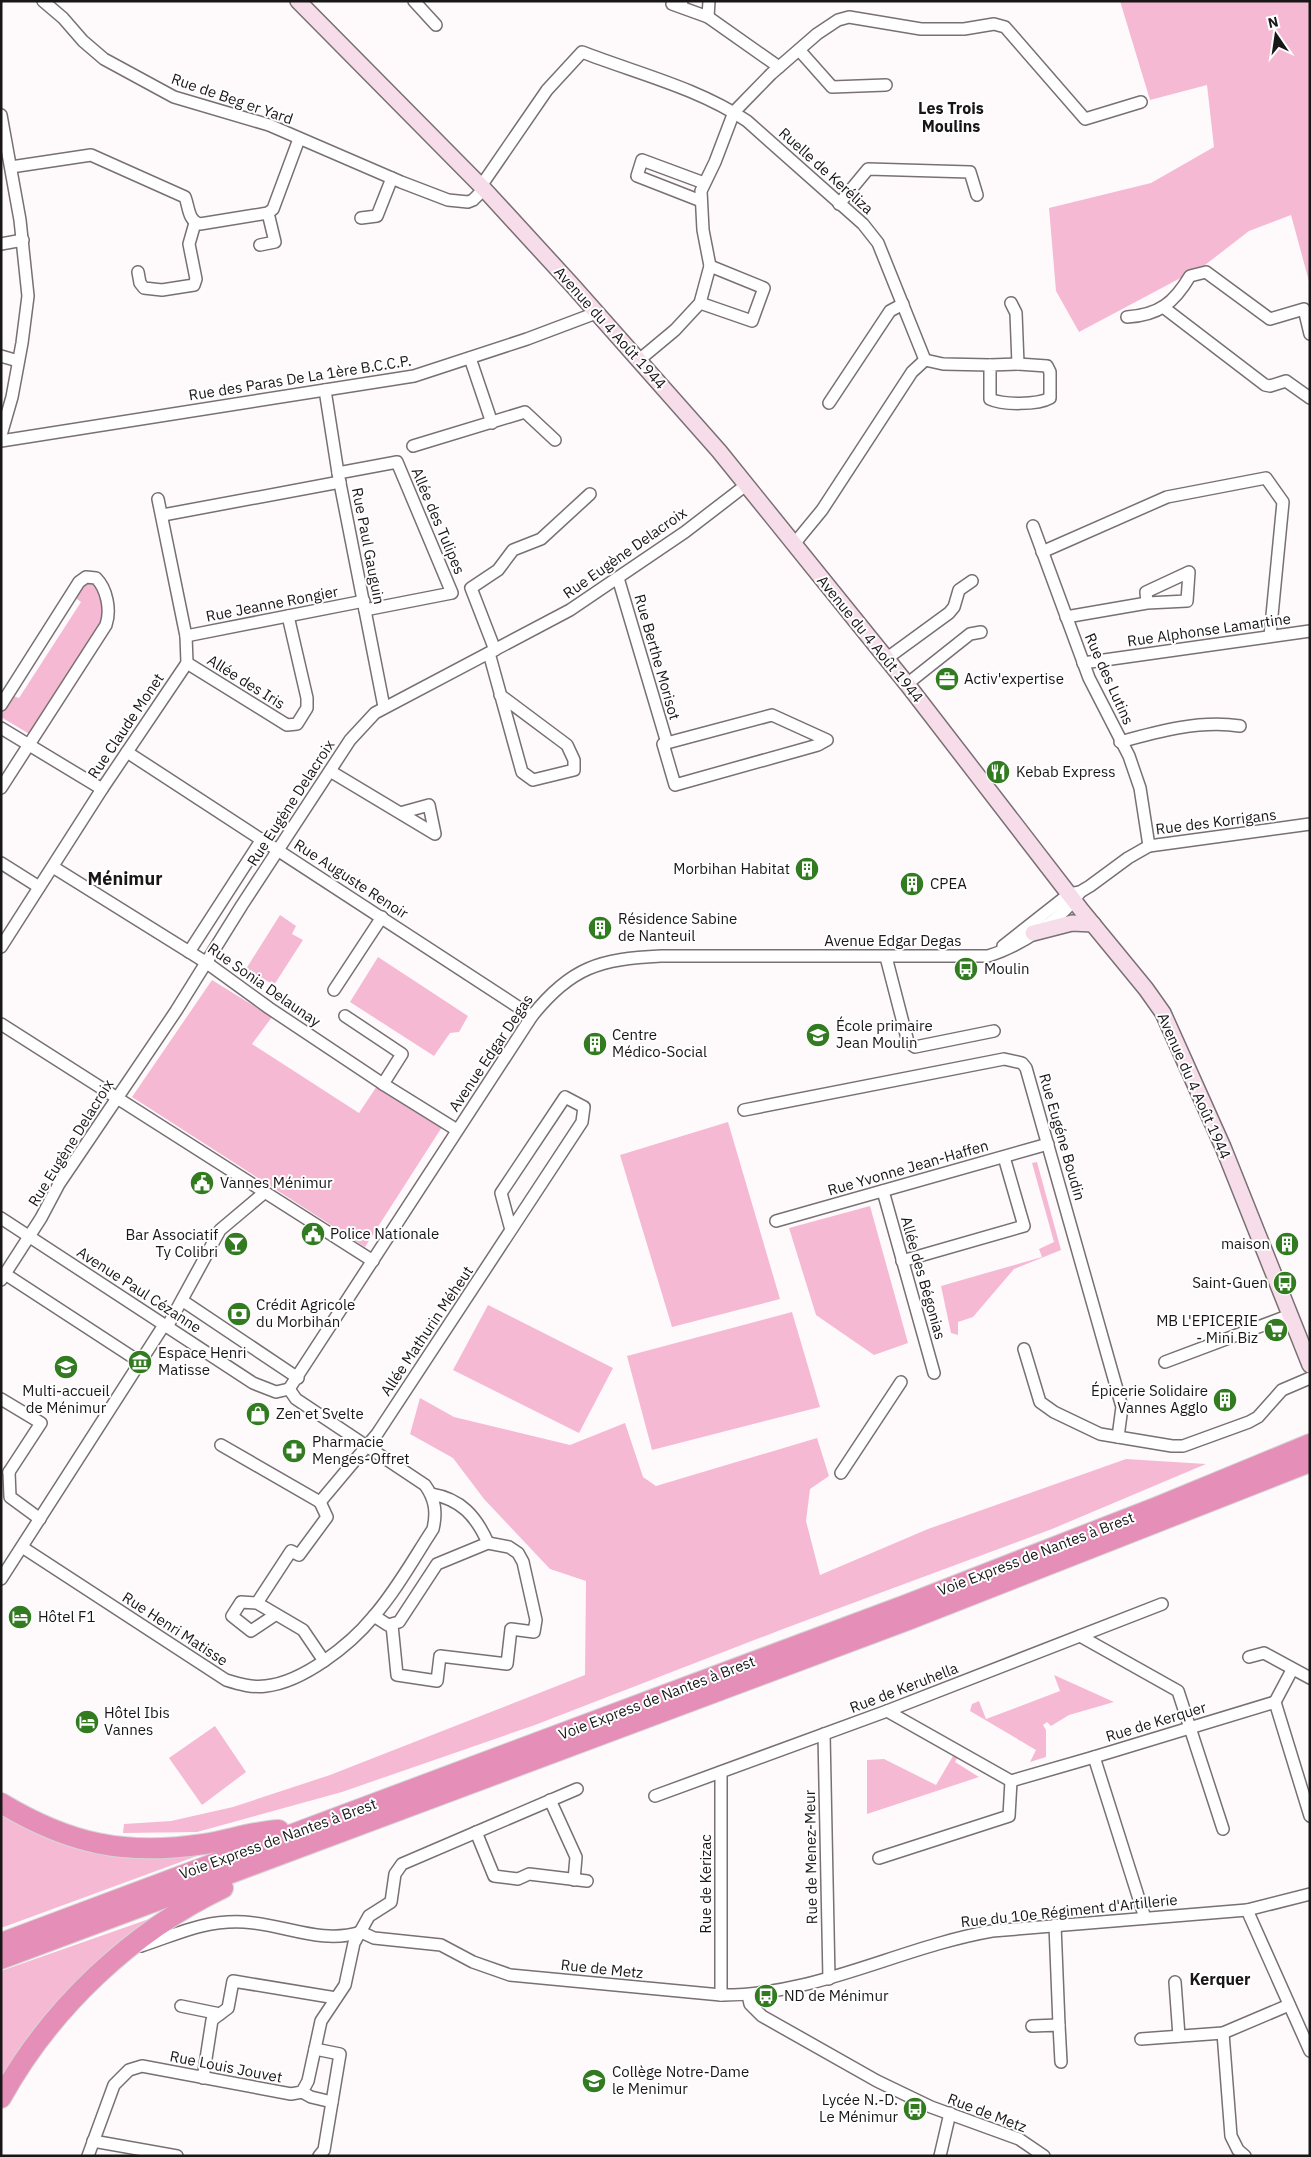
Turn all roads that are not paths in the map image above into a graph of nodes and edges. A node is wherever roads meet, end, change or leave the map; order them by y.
1 (43, 1) edge
2 (298, 1) edge
3 (414, 1) edge
4 (682, 1) edge
5 (709, 1) edge
6 (708, 17) junction
7 (436, 25) dead end
8 (800, 51) junction
9 (779, 67) junction
10 (886, 85) dead end
11 (1141, 102) dead end
12 (734, 112) junction
13 (1, 115) edge
14 (299, 139) junction
15 (7, 165) edge
16 (392, 178) junction
17 (704, 182) junction
18 (483, 188) junction
19 (977, 195) dead end
20 (701, 201) junction
21 (839, 204) junction
22 (268, 213) junction
23 (361, 218) dead end
24 (195, 223) junction
25 (23, 240) junction
26 (1, 244) edge
27 (260, 245) dead end
28 (710, 266) junction
29 (138, 272) dead end
30 (1011, 303) dead end
31 (700, 304) junction
32 (903, 304) junction
33 (1163, 307) junction
34 (596, 313) junction
35 (1127, 316) dead end
36 (1310, 334) edge
37 (1, 356) edge
38 (470, 358) junction
39 (639, 360) junction
40 (925, 360) junction
41 (18, 361) junction
42 (1018, 364) junction
43 (990, 365) junction
44 (325, 390) junction
45 (1310, 398) edge
46 (829, 403) dead end
47 (492, 423) junction
48 (1, 435) edge
49 (554, 440) dead end
50 (1, 441) edge
51 (413, 446) dead end
52 (339, 477) junction
53 (746, 485) junction
54 (590, 494) dead end
55 (158, 499) dead end
56 (163, 515) junction
57 (1033, 526) dead end
58 (794, 544) junction
59 (1042, 552) junction
60 (618, 578) junction
61 (972, 580) dead end
62 (1147, 603) dead end
63 (364, 605) junction
64 (288, 616) junction
65 (1066, 617) junction
66 (1310, 631) edge
67 (981, 632) dead end
68 (186, 636) junction
69 (1270, 636) junction
70 (492, 651) junction
71 (886, 659) junction
72 (187, 663) junction
73 (1083, 663) junction
74 (907, 684) junction
75 (500, 696) junction
76 (1, 705) edge
77 (384, 707) junction
78 (1240, 726) dead end
79 (1, 728) edge
80 (1120, 742) junction
81 (667, 743) junction
82 (30, 744) junction
83 (128, 752) junction
84 (330, 771) junction
85 (1, 788) edge
86 (102, 789) junction
87 (400, 813) dead end
88 (1310, 824) edge
89 (262, 840) junction
90 (1149, 846) junction
91 (278, 850) junction
92 (1, 864) edge
93 (53, 866) junction
94 (39, 887) junction
95 (1074, 895) junction
96 (382, 917) junction
97 (1093, 924) junction
98 (1033, 933) junction
99 (1, 947) edge
100 (188, 952) junction
101 (998, 953) junction
102 (886, 957) junction
103 (207, 963) junction
104 (334, 990) dead end
105 (345, 1016) dead end
106 (532, 1016) junction
107 (1, 1024) edge
108 (994, 1031) dead end
109 (383, 1084) junction
110 (115, 1098) junction
111 (744, 1110) dead end
112 (457, 1130) junction
113 (1048, 1144) junction
114 (1004, 1157) junction
115 (883, 1191) junction
116 (264, 1193) junction
117 (1, 1218) edge
118 (776, 1221) dead end
119 (511, 1230) junction
120 (29, 1237) junction
121 (373, 1261) junction
122 (902, 1261) junction
123 (3, 1277) edge
124 (183, 1300) junction
125 (1290, 1315) junction
126 (165, 1326) junction
127 (1024, 1349) dead end
128 (140, 1362) junction
129 (1164, 1362) dead end
130 (1310, 1365) edge
131 (934, 1373) dead end
132 (298, 1378) junction
133 (1310, 1378) edge
134 (901, 1382) dead end
135 (289, 1389) junction
136 (1, 1399) edge
137 (1118, 1437) junction
138 (1310, 1444) edge
139 (221, 1445) dead end
140 (364, 1446) junction
141 (1310, 1462) edge
142 (5, 1470) edge
143 (841, 1473) dead end
144 (431, 1494) junction
145 (320, 1502) junction
146 (40, 1519) junction
147 (488, 1542) junction
148 (22, 1547) junction
149 (1, 1578) edge
150 (257, 1603) junction
151 (1162, 1604) dead end
152 (275, 1615) junction
153 (374, 1616) junction
154 (392, 1625) junction
155 (1080, 1636) junction
156 (1250, 1657) dead end
157 (324, 1661) junction
158 (1292, 1670) junction
159 (1310, 1678) edge
160 (1275, 1702) junction
161 (887, 1711) junction
162 (1190, 1728) junction
163 (824, 1734) junction
164 (1094, 1756) junction
165 (721, 1772) junction
166 (1011, 1781) junction
167 (577, 1789) dead end
168 (655, 1796) dead end
169 (550, 1800) junction
170 (1, 1803) edge
171 (1310, 1815) edge
172 (1223, 1829) dead end
173 (476, 1832) junction
174 (308, 1836) junction
175 (879, 1858) dead end
176 (574, 1880) junction
177 (588, 1881) dead end
178 (1310, 1894) edge
179 (1247, 1910) junction
180 (1145, 1918) junction
181 (1055, 1925) junction
182 (361, 1932) junction
183 (1, 1942) edge
184 (126, 1950) junction
185 (1, 1959) edge
186 (829, 1979) junction
187 (1175, 1982) dead end
188 (721, 1995) junction
189 (748, 1995) junction
190 (336, 1998) junction
191 (1289, 2005) junction
192 (181, 2006) dead end
193 (220, 2014) junction
194 (1059, 2024) junction
195 (1032, 2026) dead end
196 (1223, 2033) junction
197 (1179, 2036) junction
198 (1141, 2039) dead end
199 (315, 2049) junction
200 (1310, 2051) edge
201 (1061, 2062) dead end
202 (203, 2078) junction
203 (302, 2092) junction
204 (1, 2098) edge
205 (332, 2102) junction
206 (950, 2113) junction
207 (93, 2141) junction
208 (88, 2156) edge
209 (177, 2156) edge
210 (319, 2156) edge
211 (940, 2156) edge
212 (1044, 2156) edge
213 (1245, 2156) edge

1 - 14 street, Rue de Beg er Yard
2 - 18 street, Avenue du 4 Août 1944
3 - 7 street
4 - 6 street
5 - 6 street
6 - 9 street
8 - 9 street
8 - 10 street
8 - 11 street
9 - 12 street
12 - 17 street
12 - 18 street, Ruelle de Keréliza
12 - 21 street, Ruelle de Keréliza
13 - 15 street
14 - 16 street, Rue de Beg er Yard
14 - 22 street
15 - 24 street
15 - 25 street
16 - 18 street, Rue de Beg er Yard
16 - 23 street
17 - 20 street
17 - 20 street
18 - 34 street, Avenue du 4 Août 1944
19 - 21 street
20 - 28 street
21 - 32 street, Ruelle de Keréliza
22 - 24 street
22 - 27 street
24 - 29 street
25 - 26 street
25 - 41 street
28 - 31 street
28 - 31 street
30 - 42 street
31 - 39 street
32 - 40 street, Ruelle de Keréliza
32 - 46 street
33 - 35 street
33 - 36 street
33 - 45 street
34 - 38 street, Rue des Paras De La 1ère B.C.C.P.
34 - 39 street, Avenue du 4 Août 1944
37 - 41 street
38 - 44 street, Rue des Paras De La 1ère B.C.C.P.
38 - 47 street
39 - 53 street, Avenue du 4 Août 1944
40 - 43 street
40 - 58 street
41 - 48 street
42 - 43 street
42 - 43 street
44 - 50 street, Rue des Paras De La 1ère B.C.C.P.
44 - 52 street, Rue Paul Gauguin
47 - 49 street
47 - 51 street
52 - 56 street
52 - 63 street, Rue Paul Gauguin
52 - 63 street, Allée des Tulipes
53 - 58 street, Avenue du 4 Août 1944
53 - 60 street, Rue Eugène Delacroix
54 - 70 street
55 - 56 street
56 - 68 street
57 - 59 street, Rue des Lutins
58 - 71 street, Avenue du 4 Août 1944
59 - 65 street, Rue des Lutins
59 - 69 street
60 - 70 street, Rue Eugène Delacroix
60 - 81 street, Rue Berthe Morisot
61 - 71 street
62 - 65 street
63 - 64 street, Rue Jeanne Rongier
63 - 77 street, Rue Paul Gauguin
64 - 68 street, Rue Jeanne Rongier
64 - 72 street, Allée des Iris
65 - 73 street, Rue des Lutins
66 - 69 street, Rue Alphonse Lamartine
67 - 74 street
68 - 72 street
69 - 73 street, Rue Alphonse Lamartine
70 - 75 street
70 - 77 street, Rue Eugène Delacroix
71 - 74 street, Avenue du 4 Août 1944
72 - 83 street, Rue Claude Monet
73 - 80 street, Rue des Lutins
74 - 95 street, Avenue du 4 Août 1944
75 - 75 street
76 - 82 street
77 - 84 street, Rue Eugène Delacroix
78 - 80 street
79 - 82 street
80 - 90 street, Rue des Lutins
81 - 81 street, Rue Berthe Morisot
82 - 85 street
82 - 86 street
83 - 86 street, Rue Claude Monet
83 - 89 street, Rue Auguste Renoir
84 - 87 street
84 - 91 street, Rue Eugène Delacroix
86 - 93 street, Rue Claude Monet
88 - 90 street, Rue des Korrigans
89 - 91 street, Rue Auguste Renoir
89 - 100 street
90 - 95 street, Rue des Korrigans
91 - 96 street, Rue Auguste Renoir
91 - 103 street, Rue Eugène Delacroix
92 - 94 street
93 - 94 street, Rue Claude Monet
93 - 100 street, Rue Sonia Delaunay
94 - 99 street, Rue Claude Monet
95 - 97 street, Avenue du 4 Août 1944
95 - 98 street, Avenue Edgar Degas
95 - 101 street
96 - 104 street
96 - 106 street, Rue Auguste Renoir
97 - 98 street
97 - 125 street, Avenue du 4 Août 1944
98 - 101 street, Avenue Edgar Degas
100 - 103 street, Rue Sonia Delaunay
101 - 102 street, Avenue Edgar Degas
102 - 106 street, Avenue Edgar Degas
102 - 108 street
103 - 109 street, Rue Sonia Delaunay
103 - 110 street, Rue Eugène Delacroix
105 - 109 street
106 - 112 street, Avenue Edgar Degas
107 - 110 street
109 - 112 street, Rue Sonia Delaunay
110 - 116 street
110 - 120 street, Rue Eugène Delacroix
111 - 113 street, Rue Eugéne Boudin
112 - 121 street, Avenue Edgar Degas
113 - 114 street, Rue Yvonne Jean-Haffen
113 - 137 street, Rue Eugéne Boudin
114 - 115 street, Rue Yvonne Jean-Haffen
114 - 122 street
115 - 118 street, Rue Yvonne Jean-Haffen
115 - 122 street, Allée des Bégonias
116 - 121 street
116 - 124 street
117 - 120 street, Avenue Paul Cézanne
119 - 119 street, Allée Mathurin Méheut
119 - 140 street, Allée Mathurin Méheut
120 - 123 street, Rue Eugène Delacroix
120 - 126 street, Avenue Paul Cézanne
121 - 132 street, Avenue Edgar Degas
122 - 131 street, Allée des Bégonias
123 - 128 street
124 - 126 street
124 - 132 street
125 - 129 street
125 - 130 street, Avenue du 4 Août 1944
126 - 128 street
126 - 135 street, Avenue Paul Cézanne
127 - 137 street
128 - 146 street
132 - 135 street, Avenue Edgar Degas
133 - 137 street
134 - 143 street
135 - 140 street
136 - 142 street
138 - 174 highway, Voie Express de Nantes à Brest
139 - 145 street
140 - 144 street
140 - 145 street, Allée Mathurin Méheut
141 - 174 highway, Voie Express de Nantes à Brest
142 - 146 street
144 - 147 street
144 - 153 street, Rue Henri Matisse
145 - 150 street
146 - 148 street
147 - 154 street
147 - 154 street
148 - 149 street
148 - 157 street, Rue Henri Matisse
150 - 152 street
150 - 152 street
151 - 155 street, Rue de Keruhella
152 - 157 street
153 - 154 street
153 - 157 street, Rue Henri Matisse
155 - 161 street, Rue de Keruhella
155 - 162 street
156 - 158 street
158 - 159 street
158 - 160 street
160 - 162 street, Rue de Kerquer
160 - 171 street
161 - 163 street, Rue de Keruhella
161 - 166 street
162 - 164 street, Rue de Kerquer
162 - 172 street
163 - 165 street, Rue de Keruhella
163 - 186 street, Rue de Menez-Meur
164 - 166 street
164 - 180 street, Rue de Kerquer
165 - 168 street, Rue de Keruhella
165 - 188 street, Rue de Kerizac
166 - 175 street
167 - 169 street
169 - 173 street
169 - 176 street
170 - 174 highway
173 - 176 street
173 - 182 street
174 - 183 highway, Voie Express de Nantes à Brest
174 - 184 highway
174 - 185 highway, Voie Express de Nantes à Brest
176 - 177 street
178 - 179 street, Rue du 10e Régiment d'Artillerie
179 - 180 street, Rue du 10e Régiment d'Artillerie
179 - 191 street
180 - 181 street, Rue du 10e Régiment d'Artillerie
181 - 186 street, Rue du 10e Régiment d'Artillerie
181 - 194 street
182 - 184 street, Rue de Metz
182 - 188 street, Rue de Metz
182 - 190 street
184 - 204 highway
186 - 189 street, Rue du 10e Régiment d'Artillerie
187 - 197 street
188 - 189 street, Rue de Metz
189 - 206 street, Rue de Metz
190 - 193 street
190 - 199 street
191 - 196 street
191 - 200 street
192 - 193 street
193 - 202 street
194 - 195 street
194 - 201 street
196 - 197 street
196 - 213 street
197 - 198 street
199 - 203 street
199 - 205 street
202 - 203 street, Rue Louis Jouvet
202 - 207 street, Rue Louis Jouvet
203 - 205 street, Rue Louis Jouvet
205 - 210 street
206 - 211 street
206 - 212 street, Rue de Metz
207 - 208 street, Rue Louis Jouvet
207 - 209 street

